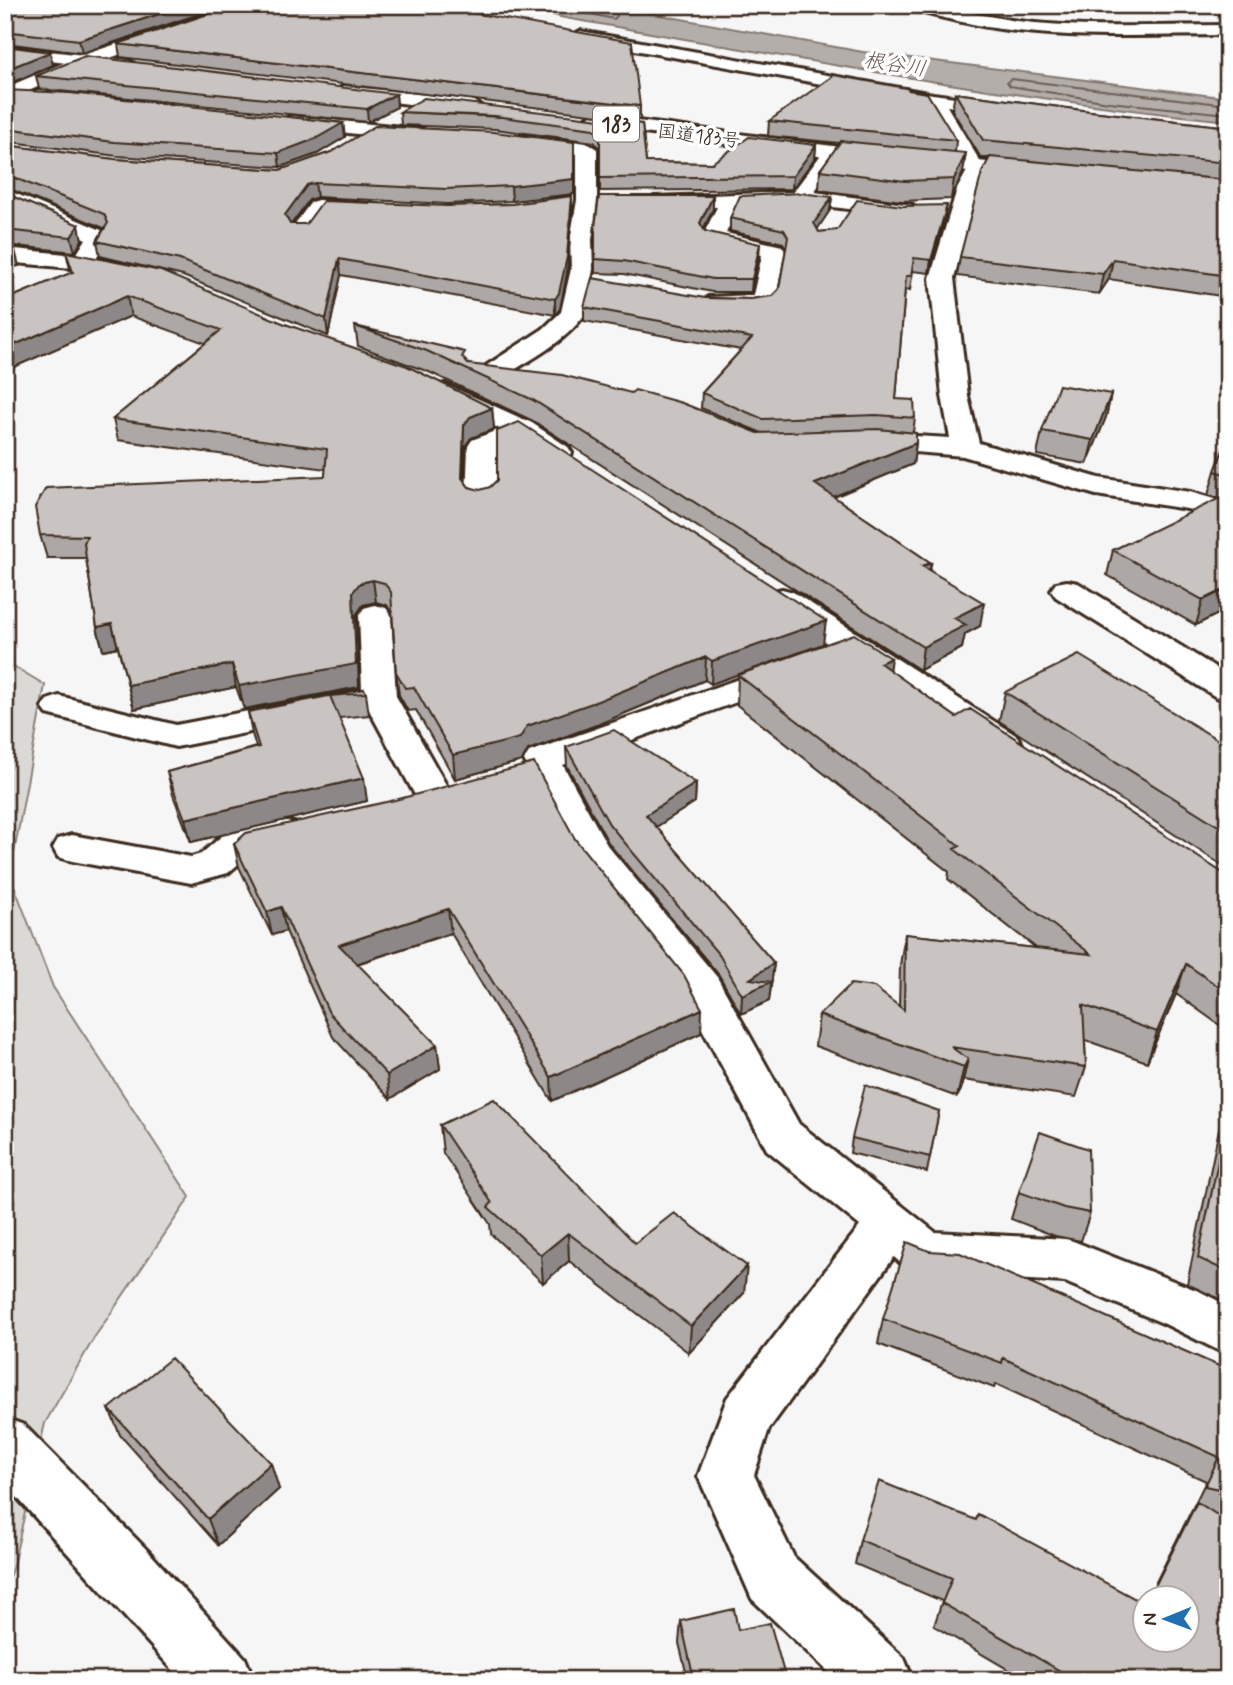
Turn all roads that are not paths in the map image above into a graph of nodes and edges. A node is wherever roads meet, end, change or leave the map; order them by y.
1 (251, 5) edge
2 (911, 5) edge
3 (1189, 25) junction
4 (1228, 30) edge
5 (558, 33) edge
6 (1228, 46) edge
7 (5, 51) edge
8 (86, 60) junction
9 (140, 67) edge
10 (329, 89) edge
11 (6, 97) edge
12 (47, 99) edge
13 (933, 99) junction
14 (424, 100) junction
15 (492, 109) edge
16 (1028, 112) edge
17 (574, 119) edge
18 (275, 120) edge
19 (375, 130) junction
20 (440, 137) edge
21 (507, 139) edge
22 (345, 148) edge
23 (833, 152) junction
24 (976, 167) junction
25 (1048, 174) edge
26 (5, 195) edge
27 (800, 197) junction
28 (587, 200) junction
29 (613, 200) edge
30 (639, 200) edge
31 (730, 201) junction
32 (848, 204) junction
33 (563, 205) edge
34 (962, 208) junction
35 (391, 212) edge
36 (833, 226) dead end
37 (300, 232) edge
38 (5, 255) edge
39 (83, 262) junction
40 (135, 274) edge
41 (698, 300) edge
42 (486, 376) junction
43 (525, 380) edge
44 (523, 429) junction
45 (841, 442) edge
46 (966, 448) junction
47 (580, 467) edge
48 (481, 500) edge
49 (1228, 512) edge
50 (764, 587) edge
51 (1067, 590) dead end
52 (375, 615) dead end
53 (856, 647) junction
54 (1228, 690) edge
55 (379, 695) junction
56 (59, 707) dead end
57 (1032, 763) edge
58 (472, 789) edge
59 (435, 799) junction
60 (397, 809) edge
61 (321, 824) edge
62 (72, 848) dead end
63 (891, 1223) junction
64 (1228, 1332) edge
65 (5, 1444) edge
66 (223, 1680) edge
67 (882, 1680) edge

1 - 8 main road
2 - 3 main road
3 - 4 main road
3 - 6 main road
5 - 13 main road
7 - 8 main road
8 - 9 main road
8 - 11 main road
10 - 14 main road
11 - 12 main road
13 - 16 main road
13 - 24 main road
14 - 15 main road
14 - 19 main road
17 - 23 main road, 国道183号 / 183
18 - 19 main road
19 - 20 main road
19 - 22 main road
21 - 28 main road
23 - 24 main road, 国道183号 / 183
23 - 27 main road
24 - 25 main road, 国道183号 / 183
24 - 34 main road
26 - 39 main road
27 - 31 main road
27 - 32 main road
28 - 29 main road
28 - 33 main road
28 - 42 main road
30 - 31 main road
31 - 41 main road
32 - 34 main road
32 - 36 main road
34 - 46 main road
35 - 37 main road
38 - 39 main road
39 - 40 main road
42 - 43 main road
42 - 44 main road
44 - 47 main road
44 - 48 main road
45 - 46 main road
46 - 49 main road
50 - 53 main road
51 - 54 main road
52 - 55 main road
53 - 57 main road
53 - 63 main road
55 - 56 main road
55 - 59 main road
58 - 59 main road
59 - 60 main road
61 - 62 main road
63 - 64 main road
63 - 67 main road
65 - 66 main road

